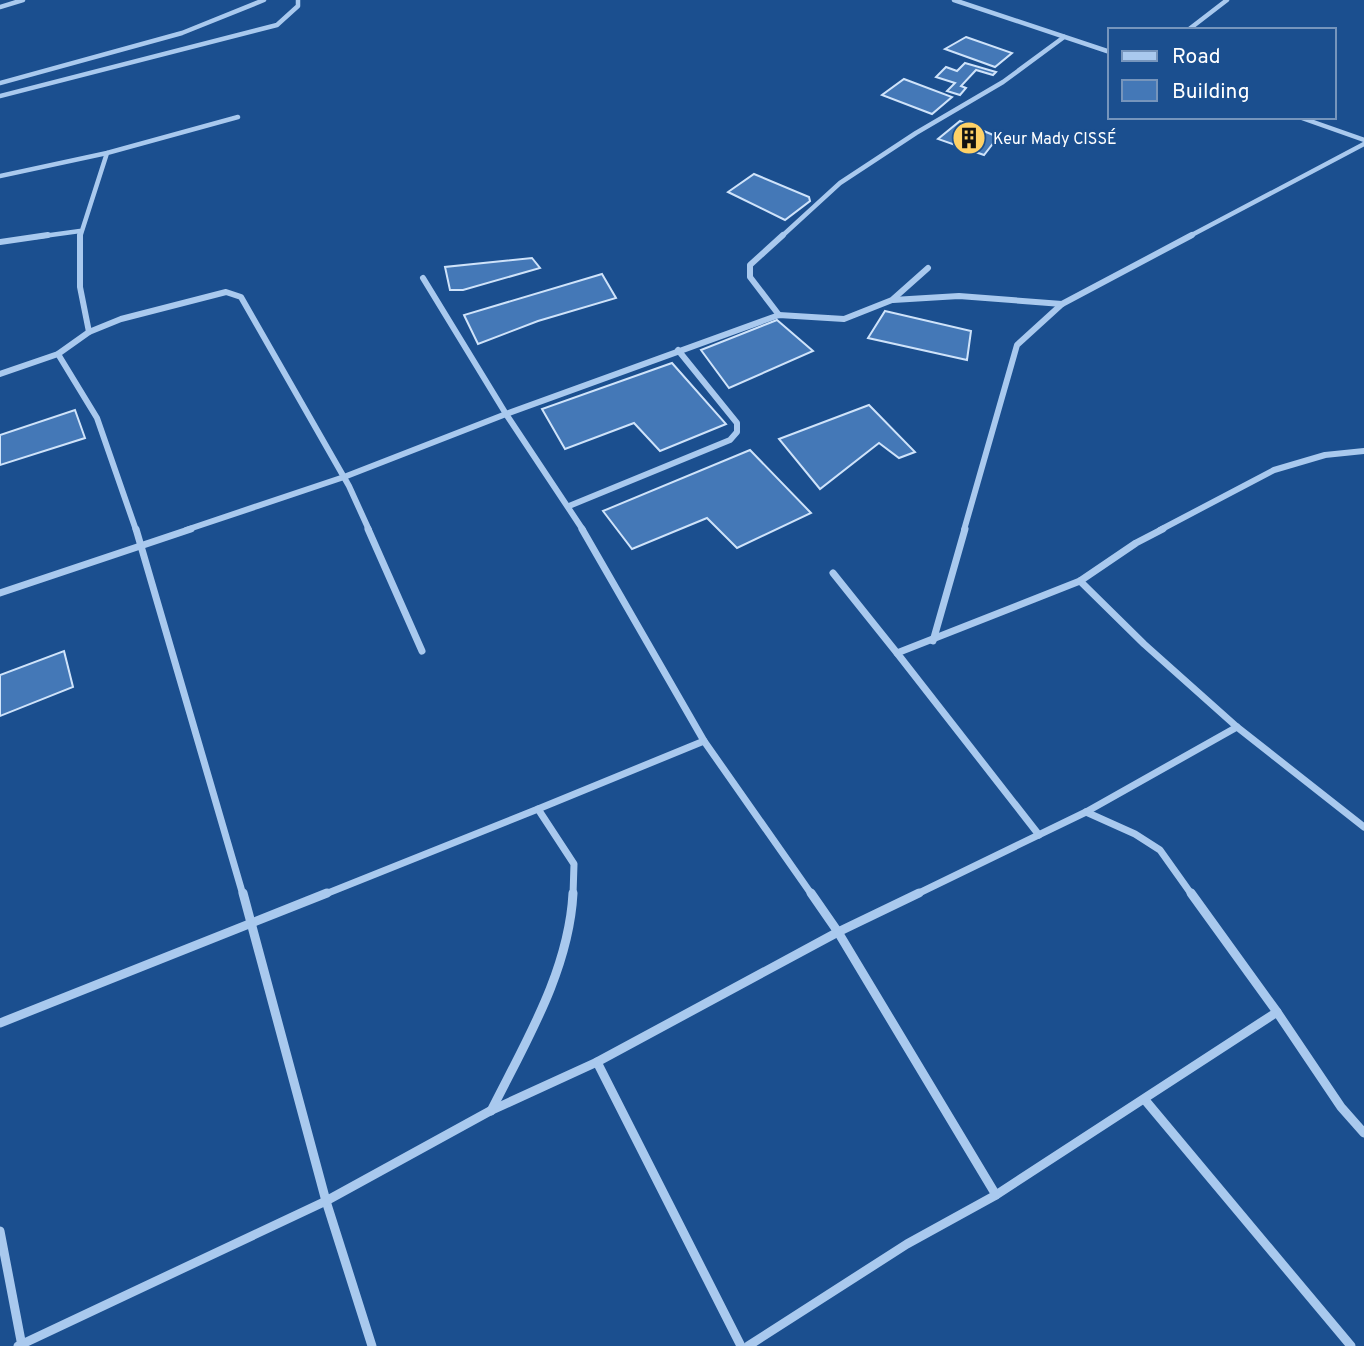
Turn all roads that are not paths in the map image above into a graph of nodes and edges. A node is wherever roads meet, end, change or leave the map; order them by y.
1 (23, 0) edge
2 (264, 0) edge
3 (298, 0) edge
4 (954, 0) edge
5 (1227, 0) edge
6 (0, 7) edge
7 (1191, 28) edge
8 (1064, 37) junction
9 (1108, 51) edge
10 (0, 83) edge
11 (0, 96) edge
12 (238, 117) dead end
13 (1304, 119) edge
14 (1364, 142) edge
15 (107, 153) junction
16 (0, 176) edge
17 (80, 231) junction
18 (2, 240) edge
19 (928, 268) dead end
20 (423, 278) dead end
21 (892, 300) junction
22 (1062, 304) junction
23 (779, 315) junction
24 (89, 332) junction
25 (678, 350) junction
26 (58, 355) junction
27 (0, 374) edge
28 (506, 414) junction
29 (1364, 452) edge
30 (344, 477) junction
31 (569, 506) junction
32 (142, 547) junction
33 (833, 573) dead end
34 (1080, 581) junction
35 (0, 593) edge
36 (933, 640) junction
37 (422, 651) dead end
38 (897, 653) junction
39 (1237, 727) junction
40 (704, 741) junction
41 (538, 809) junction
42 (1086, 813) junction
43 (1364, 827) edge
44 (1039, 835) junction
45 (251, 922) junction
46 (838, 932) junction
47 (1277, 1012) junction
48 (0, 1023) edge
49 (597, 1062) junction
50 (1145, 1100) junction
51 (490, 1111) junction
52 (1364, 1133) edge
53 (996, 1195) junction
54 (326, 1201) junction
55 (0, 1231) edge
56 (21, 1345) edge
57 (372, 1346) edge
58 (741, 1346) edge
59 (748, 1346) edge
60 (1351, 1346) edge

1 - 6 street
2 - 10 street
3 - 11 street
4 - 8 street
5 - 7 street
8 - 9 street
8 - 23 street
12 - 15 street
13 - 14 street
14 - 22 street
15 - 16 street
15 - 17 street
17 - 18 street
17 - 24 street
19 - 21 street
20 - 28 street
21 - 22 street
21 - 23 street
22 - 36 street
23 - 25 street
24 - 26 street
24 - 30 street
25 - 28 street
25 - 31 street
26 - 27 street
26 - 32 street
28 - 30 street
28 - 31 street
29 - 34 street
30 - 32 street
30 - 37 street
31 - 40 street
32 - 35 street
32 - 45 street
33 - 38 street
34 - 36 street
34 - 39 street
36 - 38 street
38 - 44 street
39 - 42 street
39 - 43 street
40 - 41 street
40 - 46 street
41 - 45 street
41 - 51 street
42 - 44 street
42 - 47 street
44 - 46 street
45 - 48 street
45 - 54 street
46 - 49 street
46 - 53 street
47 - 50 street
47 - 52 street
49 - 51 street
49 - 58 street
50 - 53 street
50 - 60 street
51 - 54 street
53 - 59 street
54 - 56 street
54 - 57 street
55 - 56 street

